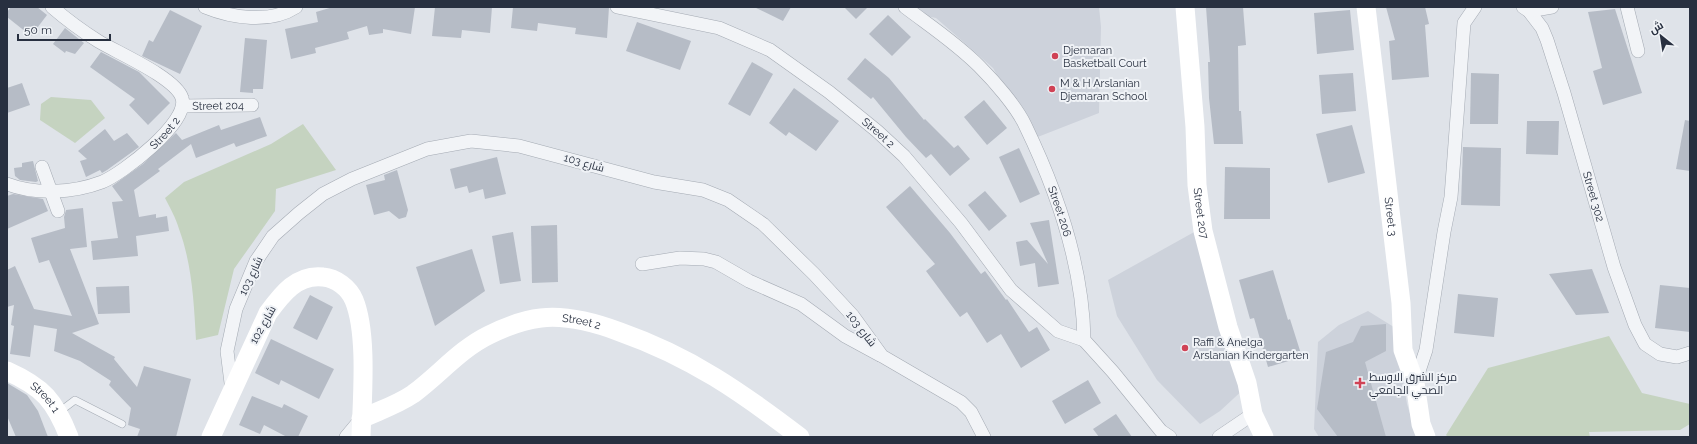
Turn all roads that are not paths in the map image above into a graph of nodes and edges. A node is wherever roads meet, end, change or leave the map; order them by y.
1 (52, 7) edge
2 (205, 7) edge
3 (296, 7) edge
4 (617, 7) edge
5 (905, 7) edge
6 (1185, 7) edge
7 (1366, 7) edge
8 (1475, 7) edge
9 (1552, 7) edge
10 (1627, 7) edge
11 (1526, 9) edge
12 (1638, 51) dead end
13 (252, 105) dead end
14 (183, 106) junction
15 (42, 167) dead end
16 (7, 181) edge
17 (51, 192) junction
18 (58, 211) dead end
19 (642, 264) dead end
20 (1084, 340) junction
21 (1690, 353) edge
22 (882, 356) junction
23 (7, 371) edge
24 (1415, 383) junction
25 (232, 390) junction
26 (59, 412) junction
27 (1253, 414) junction
28 (122, 424) dead end
29 (361, 428) edge
30 (1427, 433) edge
31 (69, 437) edge
32 (211, 437) edge
33 (346, 437) edge
34 (800, 437) edge
35 (984, 437) edge
36 (1170, 437) edge
37 (1219, 437) edge
38 (1264, 437) edge

1 - 14 street, Street 2
2 - 3 street
4 - 20 street, Street 2
5 - 20 street, Street 206
6 - 27 street, Street 207
7 - 24 street, Street 3
8 - 24 street
9 - 11 street
10 - 12 street
11 - 21 street, Street 302
13 - 14 street, Street 204
14 - 17 street, Street 2
15 - 17 street
16 - 17 street, Street 2
17 - 18 street
19 - 22 street
20 - 36 street
22 - 25 street, شارع 103
22 - 35 street, شارع 103
23 - 26 street, Street 1
24 - 30 street, Street 3
25 - 29 street, شارع 102
25 - 32 street, شارع 102
26 - 28 lane
26 - 31 street, Street 1
27 - 37 street
27 - 38 street
29 - 33 street
29 - 34 street, Street 2

